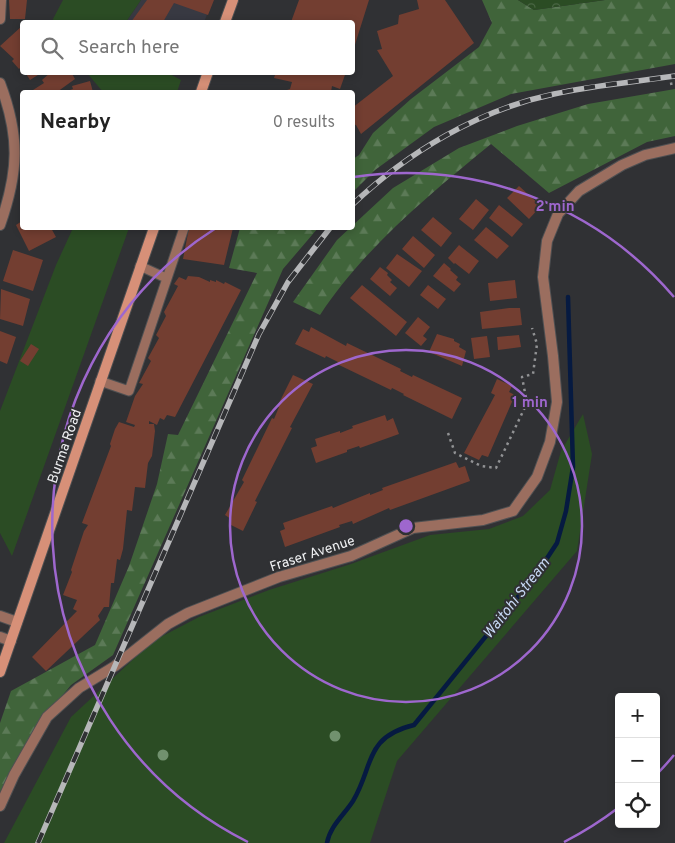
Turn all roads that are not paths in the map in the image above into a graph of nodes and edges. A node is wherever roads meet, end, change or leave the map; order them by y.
1 (1, 0) edge
2 (233, 0) edge
3 (0, 19) edge
4 (226, 20) edge
5 (207, 75) edge
6 (0, 83) edge
7 (202, 90) edge
8 (675, 148) edge
9 (0, 225) edge
10 (153, 230) edge
11 (183, 230) edge
12 (140, 266) junction
13 (166, 278) junction
14 (100, 381) junction
15 (0, 616) edge
16 (17, 622) junction
17 (0, 637) edge
18 (11, 641) junction
19 (0, 672) edge
20 (0, 806) edge

1 - 3 street
2 - 4 main road
5 - 7 main road
6 - 9 street
8 - 20 street, Fraser Avenue
10 - 12 main road, Burma Road
11 - 13 lane
12 - 13 lane
12 - 14 main road, Burma Road
13 - 14 lane
14 - 16 main road, Burma Road
15 - 16 street
16 - 18 main road, Burma Road
17 - 18 street
18 - 19 main road, Burma Road

